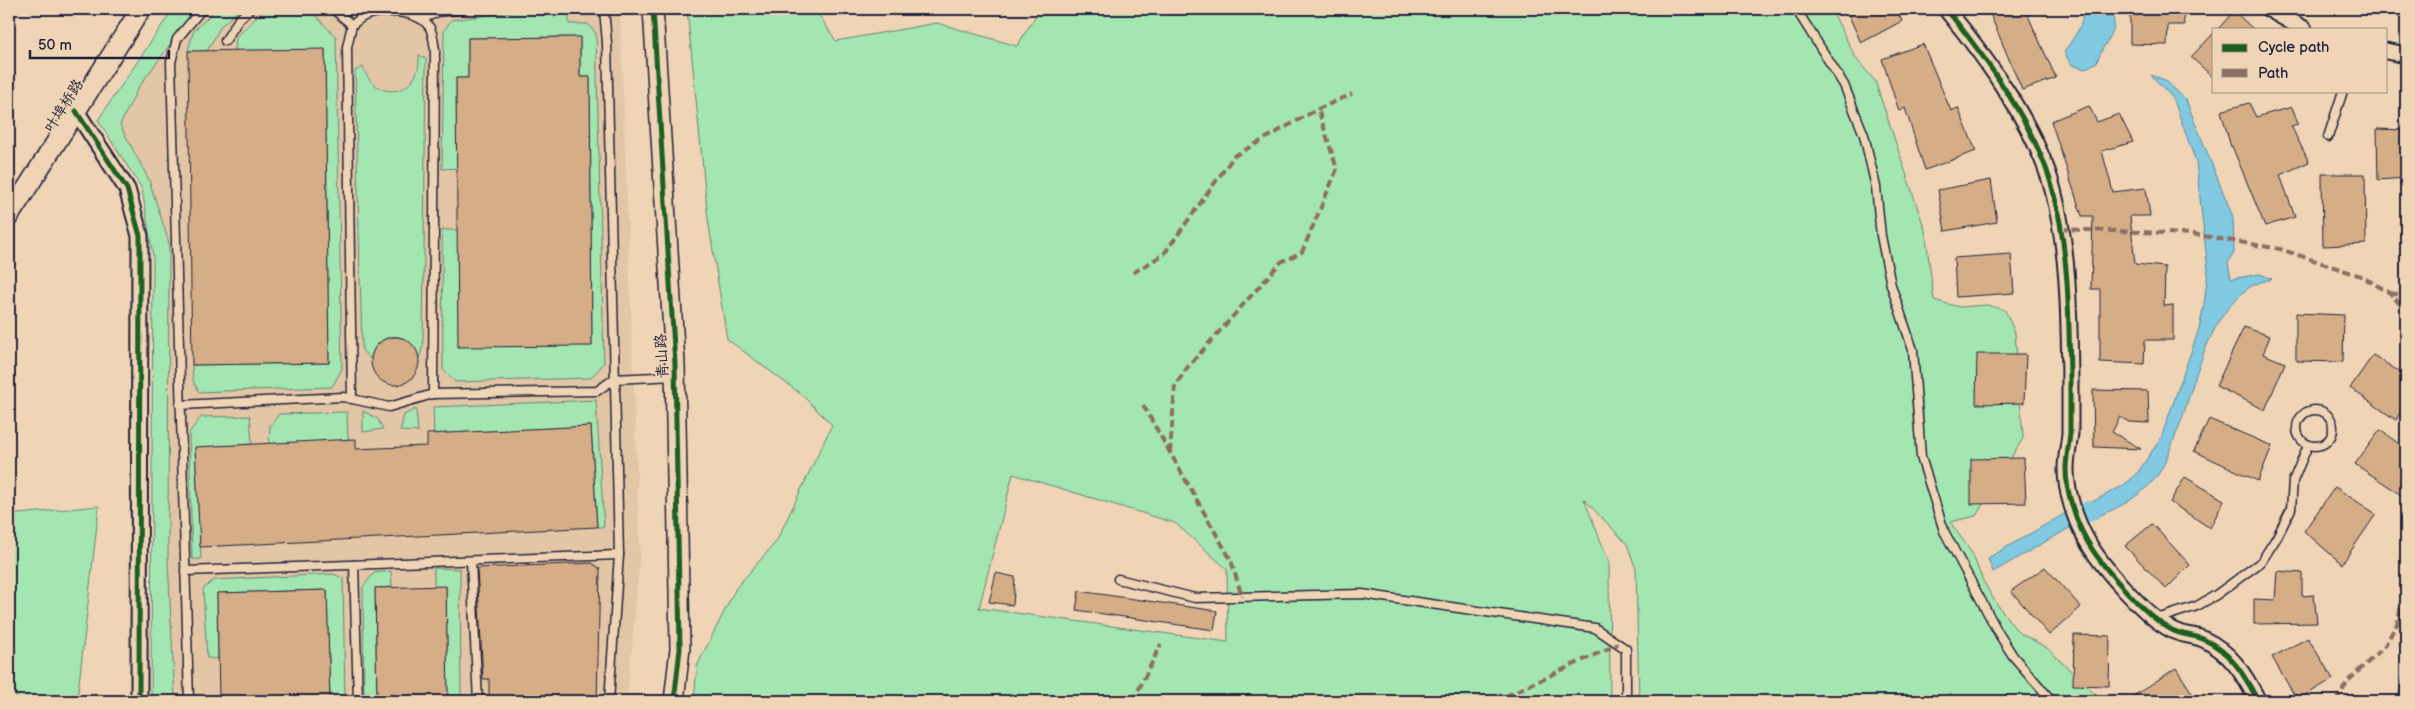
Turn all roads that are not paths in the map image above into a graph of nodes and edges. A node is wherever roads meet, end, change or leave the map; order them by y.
1 (140, 9) edge
2 (202, 9) edge
3 (250, 9) edge
4 (333, 9) edge
5 (463, 9) edge
6 (604, 9) edge
7 (653, 9) edge
8 (1796, 9) edge
9 (1946, 9) edge
10 (2269, 9) edge
11 (394, 11) edge
12 (422, 19) junction
13 (352, 25) junction
14 (2302, 28) edge
15 (224, 41) dead end
16 (2388, 51) edge
17 (2406, 54) edge
18 (2343, 92) edge
19 (76, 111) junction
20 (2328, 136) dead end
21 (9, 216) edge
22 (676, 376) junction
23 (614, 379) junction
24 (433, 394) junction
25 (352, 399) junction
26 (180, 405) junction
27 (2308, 445) junction
28 (619, 555) junction
29 (471, 561) junction
30 (354, 565) junction
31 (185, 571) junction
32 (1118, 578) dead end
33 (2157, 618) junction
34 (139, 701) edge
35 (189, 701) edge
36 (358, 701) edge
37 (478, 701) edge
38 (609, 701) edge
39 (674, 701) edge
40 (1626, 701) edge
41 (2052, 701) edge
42 (2258, 701) edge

1 - 19 street, 叶埠桥路
2 - 26 lane
3 - 15 lane
4 - 13 lane
5 - 12 lane
6 - 23 lane
7 - 22 street, 青山路
8 - 41 lane
9 - 33 street
10 - 14 street
11 - 12 lane
11 - 13 lane
12 - 24 lane
13 - 25 lane
16 - 17 street
18 - 20 lane
19 - 21 street, 叶埠桥路
19 - 34 street
22 - 23 lane
22 - 39 street, 青山路
23 - 24 lane
23 - 28 lane
24 - 25 lane
25 - 26 lane
26 - 31 lane
27 - 27 lane
27 - 33 lane
28 - 29 lane
28 - 38 lane
29 - 30 lane
29 - 37 lane
30 - 31 lane
30 - 36 lane
31 - 35 lane
32 - 40 lane
33 - 42 street

